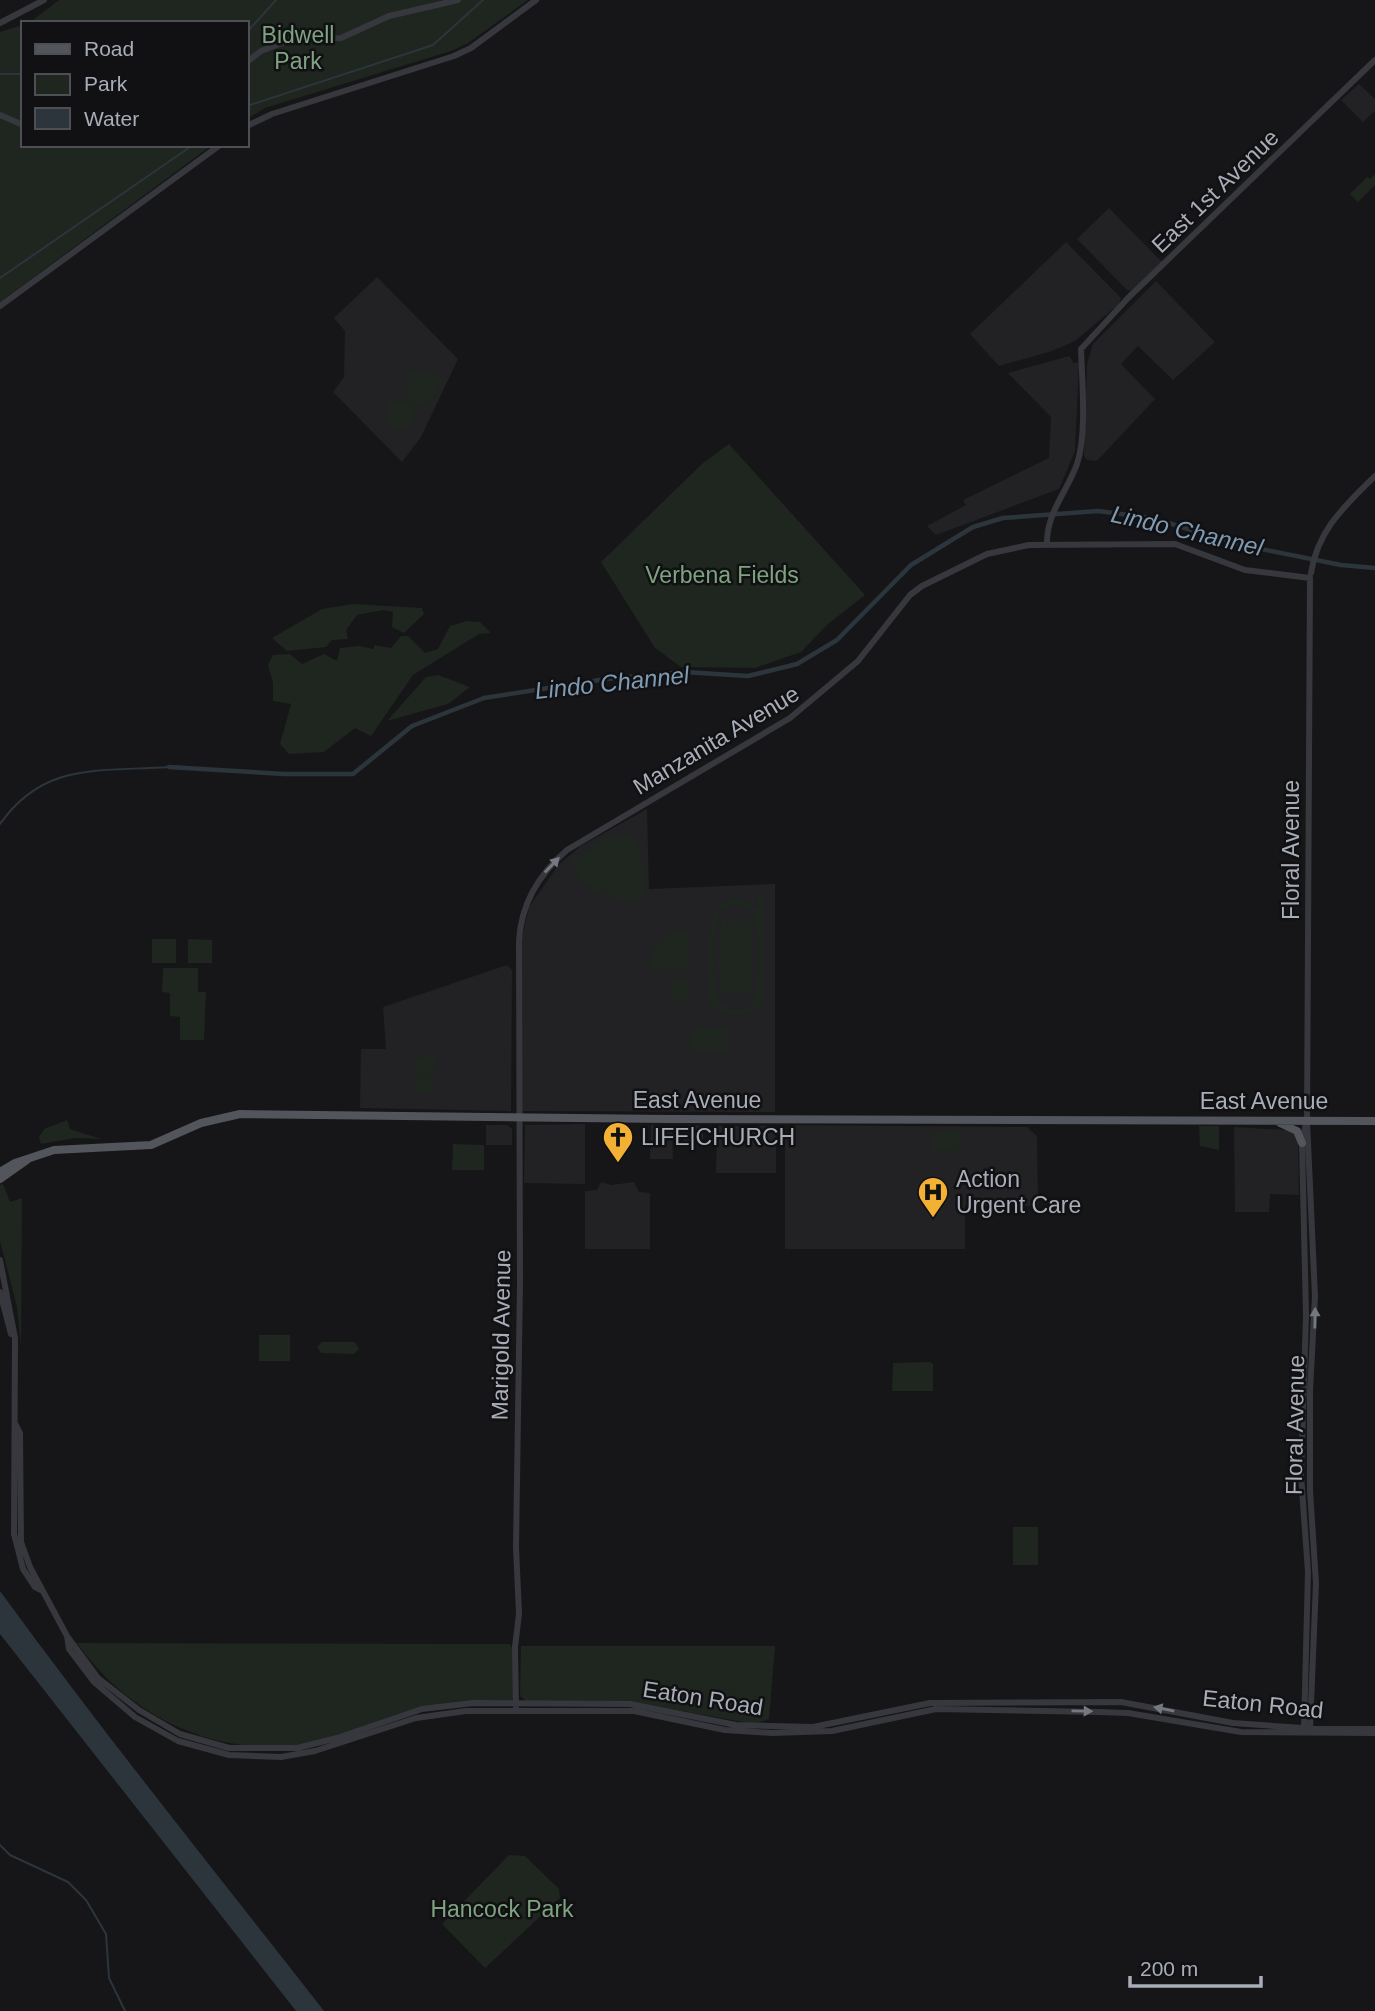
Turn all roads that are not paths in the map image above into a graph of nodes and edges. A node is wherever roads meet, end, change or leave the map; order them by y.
1 (44, 0) edge
2 (458, 0) edge
3 (536, 0) edge
4 (0, 23) edge
5 (1375, 60) edge
6 (248, 61) edge
7 (0, 115) edge
8 (21, 124) edge
9 (248, 125) edge
10 (217, 147) edge
11 (0, 306) edge
12 (1375, 476) edge
13 (1047, 545) junction
14 (1310, 575) junction
15 (529, 896) joint
16 (517, 1118) junction
17 (1274, 1121) junction
18 (1307, 1121) junction
19 (1375, 1121) edge
20 (1302, 1143) junction
21 (27, 1160) junction
22 (0, 1172) edge
23 (0, 1179) edge
24 (0, 1260) edge
25 (0, 1292) edge
26 (14, 1346) junction
27 (516, 1707) junction
28 (1306, 1730) junction
29 (1375, 1731) edge

1 - 4 street
2 - 6 street
3 - 9 street
5 - 13 street, East 1st Avenue
7 - 8 street
10 - 11 street
12 - 14 street, Floral Avenue
13 - 14 street, Manzanita Avenue
15 -> 13 street, Manzanita Avenue
14 - 18 street, Floral Avenue
15 - 16 street, Marigold Avenue
16 - 17 main road, East Avenue
16 - 21 main road, East Avenue
16 - 27 street, Marigold Avenue
17 - 18 main road, East Avenue
17 - 20 main road
18 - 19 main road, East Avenue
18 - 20 street, Floral Avenue
28 -> 18 street, Floral Avenue
20 - 28 street, Floral Avenue
21 - 22 main road, East Avenue
21 - 23 main road, East Avenue
24 - 26 street, Eaton Road
25 - 26 street, Eaton Road
26 - 27 street, Eaton Road
27 - 28 street, Eaton Road
28 - 29 street, Eaton Road

